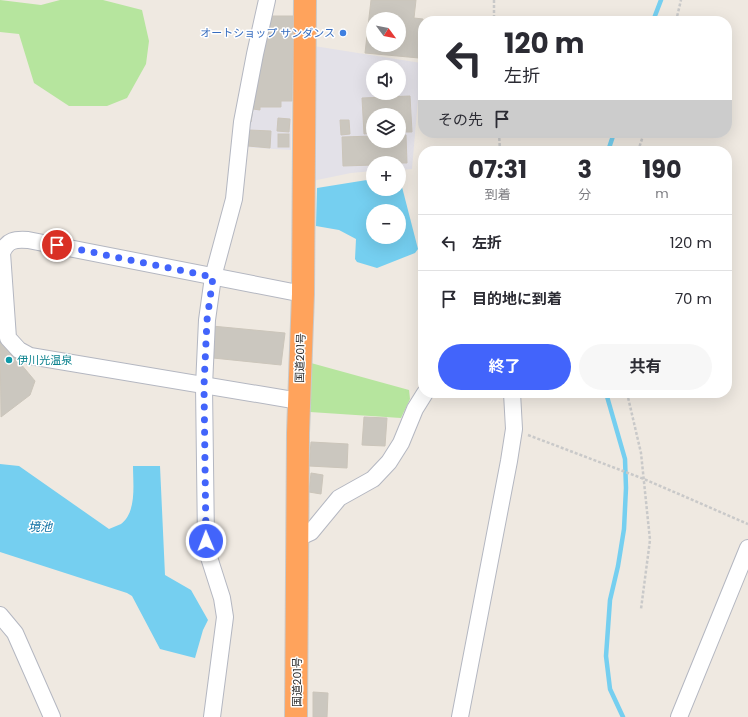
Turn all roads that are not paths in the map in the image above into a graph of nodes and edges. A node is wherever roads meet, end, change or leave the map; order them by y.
1 (267, 0) edge
2 (305, 0) edge
3 (213, 277) junction
4 (303, 294) junction
5 (204, 386) junction
6 (422, 398) edge
7 (512, 398) edge
8 (299, 401) junction
9 (298, 538) junction
10 (748, 548) edge
11 (0, 616) edge
12 (52, 717) edge
13 (212, 717) edge
14 (296, 717) edge
15 (460, 717) edge
16 (679, 717) edge

1 - 3 street
2 - 4 highway, 国道201号
3 - 4 street
3 - 5 street
3 - 5 street
4 - 8 highway, 国道201号
5 - 8 street
5 - 13 street
6 - 9 street
7 - 15 street
8 - 9 highway, 国道201号
9 - 14 highway, 国道201号
10 - 16 street
11 - 12 street

